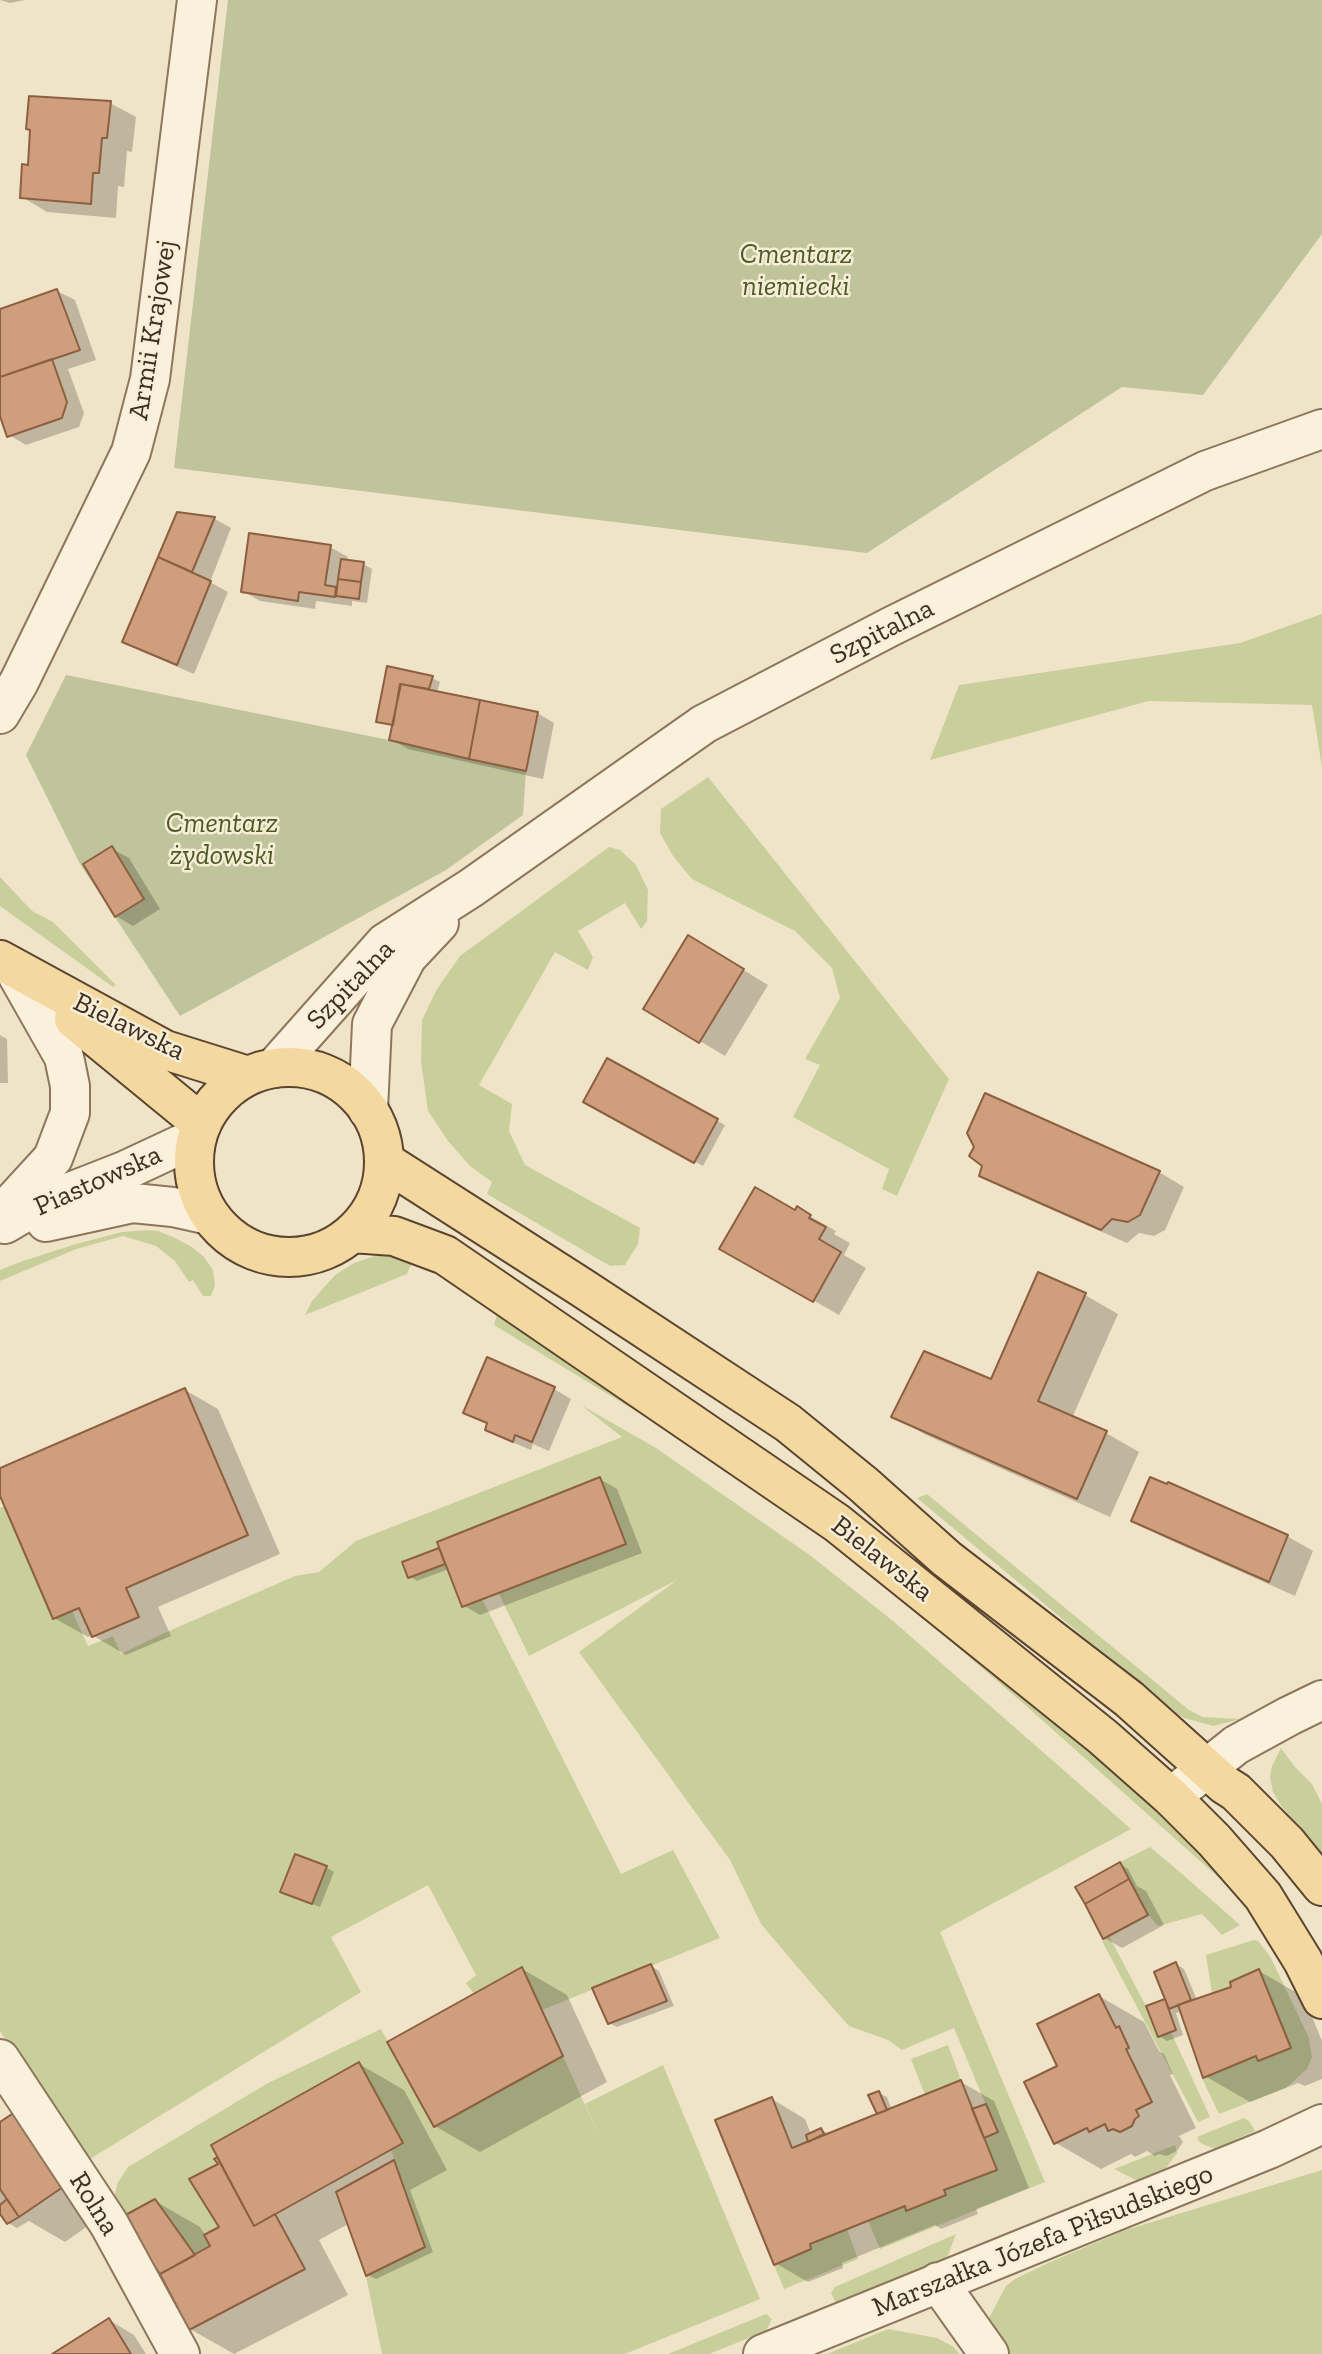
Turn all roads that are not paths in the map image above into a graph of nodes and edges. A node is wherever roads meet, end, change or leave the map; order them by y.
1 (197, 0) edge
2 (1322, 429) edge
3 (0, 715) edge
4 (471, 888) junction
5 (7, 964) edge
6 (261, 1072) junction
7 (368, 1110) junction
8 (200, 1130) junction
9 (384, 1161) junction
10 (209, 1215) junction
11 (0, 1216) edge
12 (0, 1227) edge
13 (352, 1233) junction
14 (0, 1234) edge
15 (947, 1559) junction
16 (920, 1589) junction
17 (1322, 1700) edge
18 (1207, 1769) junction
19 (1171, 1797) junction
20 (1322, 1886) edge
21 (1322, 1999) edge
22 (0, 2059) edge
23 (1322, 2124) edge
24 (939, 2282) junction
25 (180, 2354) edge
26 (763, 2354) edge
27 (989, 2354) edge

1 - 3 street, Armii Krajowej
2 - 4 street, Szpitalna
4 - 6 street, Szpitalna
4 - 7 street, Szpitalna
5 - 6 main road, Bielawska
5 - 8 main road, Bielawska
5 - 11 street
6 - 7 main road
6 - 8 main road
7 - 9 main road
8 - 10 main road
8 - 12 street, Piastowska
9 - 13 main road
9 - 15 main road, Bielawska
10 - 13 main road
10 - 14 street, Piastowska
13 - 16 main road, Bielawska
15 - 16 main road
15 - 18 main road, Bielawska
16 - 19 main road, Bielawska
17 - 18 street
18 - 19 street
18 - 20 main road, Bielawska
19 - 21 main road, Bielawska
22 - 25 street, Rolna
23 - 24 street, Marszałka Józefa Piłsudskiego
24 - 26 street, Marszałka Józefa Piłsudskiego
24 - 27 street

